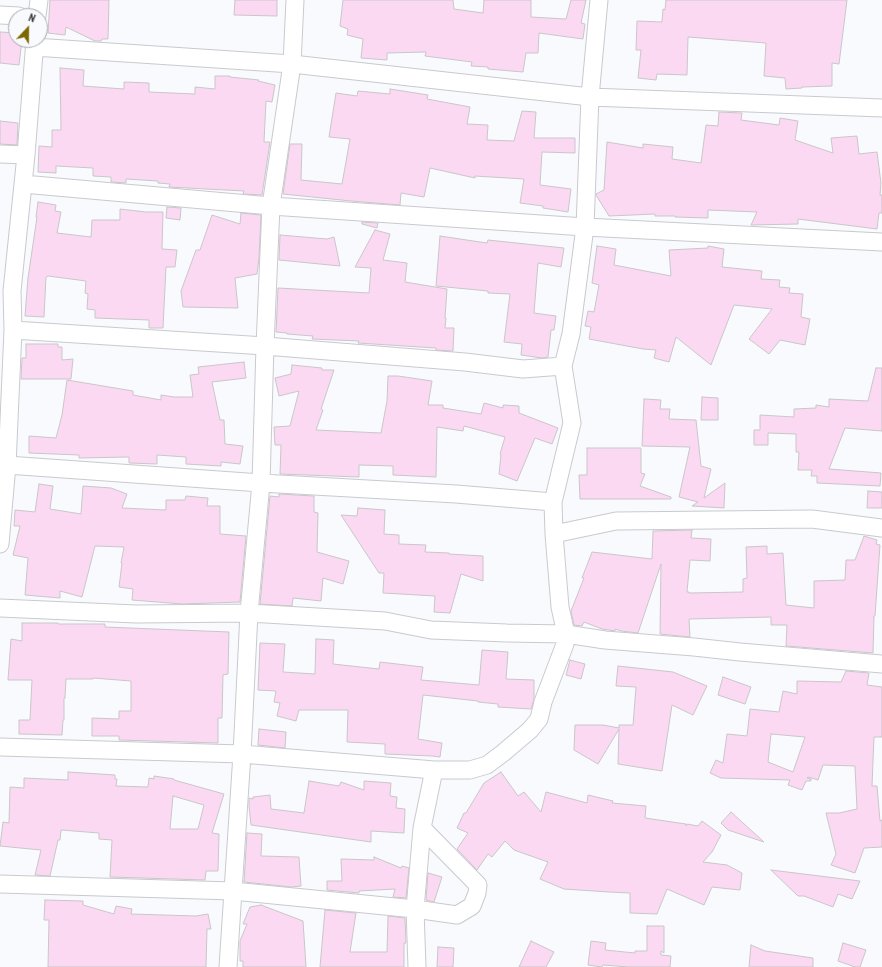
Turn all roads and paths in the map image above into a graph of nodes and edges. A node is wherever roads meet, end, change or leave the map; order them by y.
1 (295, 0) edge
2 (599, 0) edge
3 (48, 45) edge
4 (35, 48) edge
5 (292, 64) junction
6 (590, 97) junction
7 (882, 108) edge
8 (0, 154) edge
9 (26, 155) junction
10 (23, 184) junction
11 (271, 206) junction
12 (585, 227) junction
13 (882, 242) edge
14 (6, 291) edge
15 (13, 330) junction
16 (265, 346) junction
17 (563, 366) junction
18 (7, 465) junction
19 (261, 483) junction
20 (553, 502) junction
21 (882, 528) edge
22 (554, 534) junction
23 (0, 544) edge
24 (0, 608) edge
25 (249, 613) junction
26 (566, 634) junction
27 (882, 664) edge
28 (0, 747) edge
29 (242, 754) junction
30 (434, 770) junction
31 (422, 828) junction
32 (0, 884) edge
33 (233, 891) junction
34 (415, 909) junction
35 (228, 967) edge
36 (417, 967) edge

1 - 5 street
2 - 6 street
3 - 5 street
4 - 9 street
5 - 6 street
5 - 11 street
6 - 7 street
6 - 12 street
8 - 9 street
9 - 10 street
10 - 11 street
10 - 14 street
11 - 12 street
11 - 16 street
12 - 13 street
12 - 17 street
14 - 15 street
15 - 16 street
15 - 18 street
16 - 17 street
16 - 19 street
17 - 20 street
18 - 19 street
18 - 23 street
19 - 20 street
19 - 25 street
20 - 22 street
21 - 22 street
22 - 26 street
24 - 25 street
25 - 26 street
25 - 29 street
26 - 27 street
26 - 30 street
28 - 29 street
29 - 30 street
29 - 33 street
30 - 31 street
31 - 34 street
31 - 34 street
32 - 33 street
33 - 34 street
33 - 35 street
34 - 36 street

